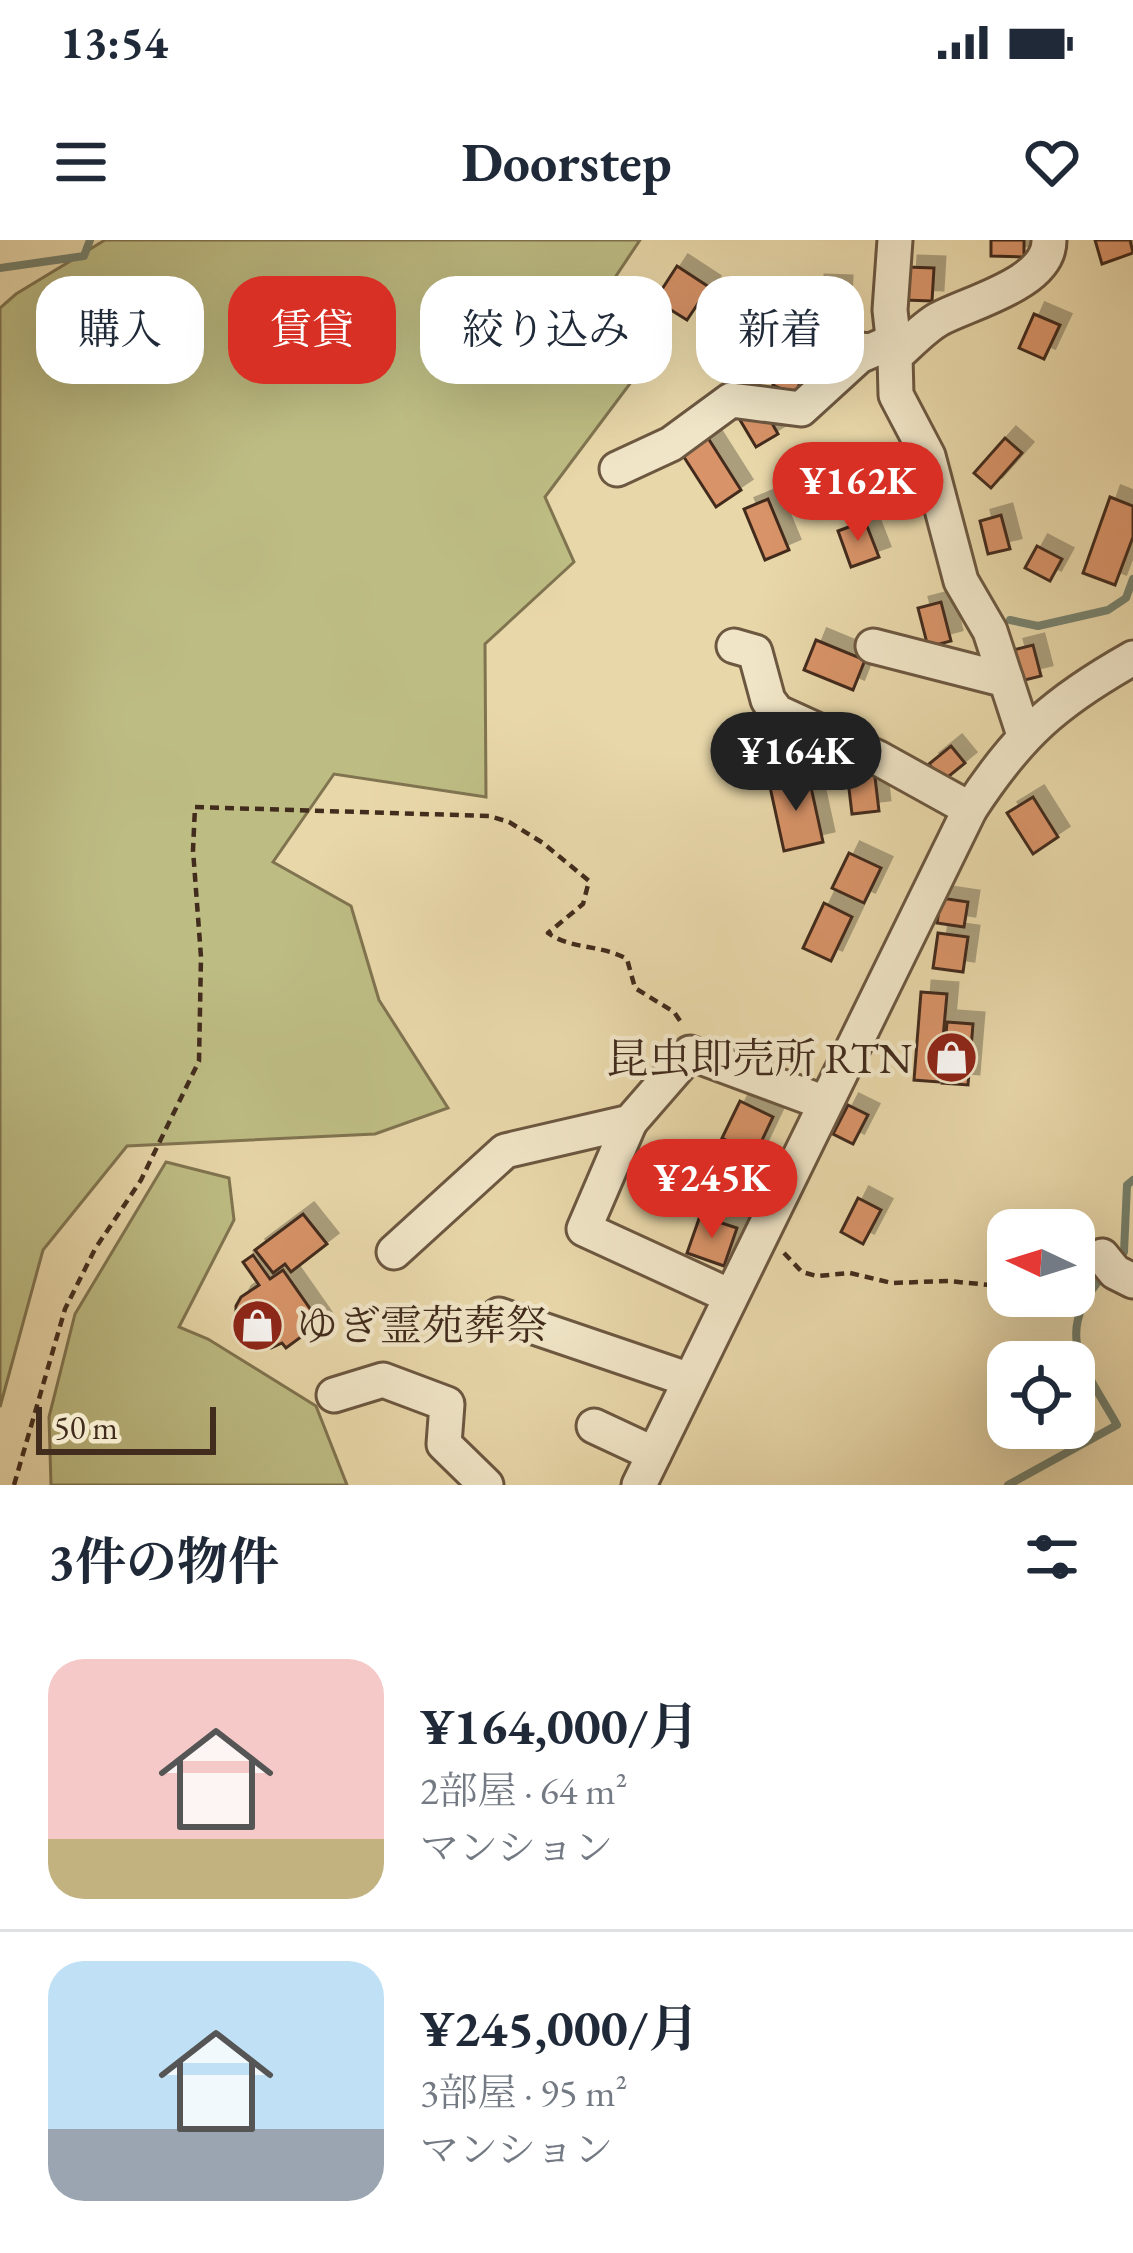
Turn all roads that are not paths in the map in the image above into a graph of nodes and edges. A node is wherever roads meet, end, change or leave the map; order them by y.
1 (895, 240) edge
2 (1049, 240) edge
3 (864, 349) edge
4 (886, 350) junction
5 (617, 470) dead end
6 (734, 646) dead end
7 (873, 646) dead end
8 (1133, 658) edge
9 (1006, 680) junction
10 (1024, 735) junction
11 (970, 809) junction
12 (825, 1103) junction
13 (630, 1122) junction
14 (394, 1252) dead end
15 (1102, 1256) dead end
16 (1133, 1281) edge
17 (730, 1296) junction
18 (499, 1315) dead end
19 (690, 1380) junction
20 (334, 1395) dead end
21 (594, 1426) dead end
22 (654, 1454) junction
23 (486, 1485) edge
24 (640, 1485) edge

1 - 4 street
2 - 4 street
3 - 4 street
4 - 5 street
4 - 9 street
6 - 11 street
7 - 9 street
8 - 10 street
9 - 10 street
10 - 11 street
11 - 12 street
12 - 13 street
12 - 17 street
13 - 14 street
13 - 17 street
15 - 16 street
17 - 19 street
18 - 19 street
19 - 22 street
20 - 23 street
21 - 22 street
22 - 24 street

